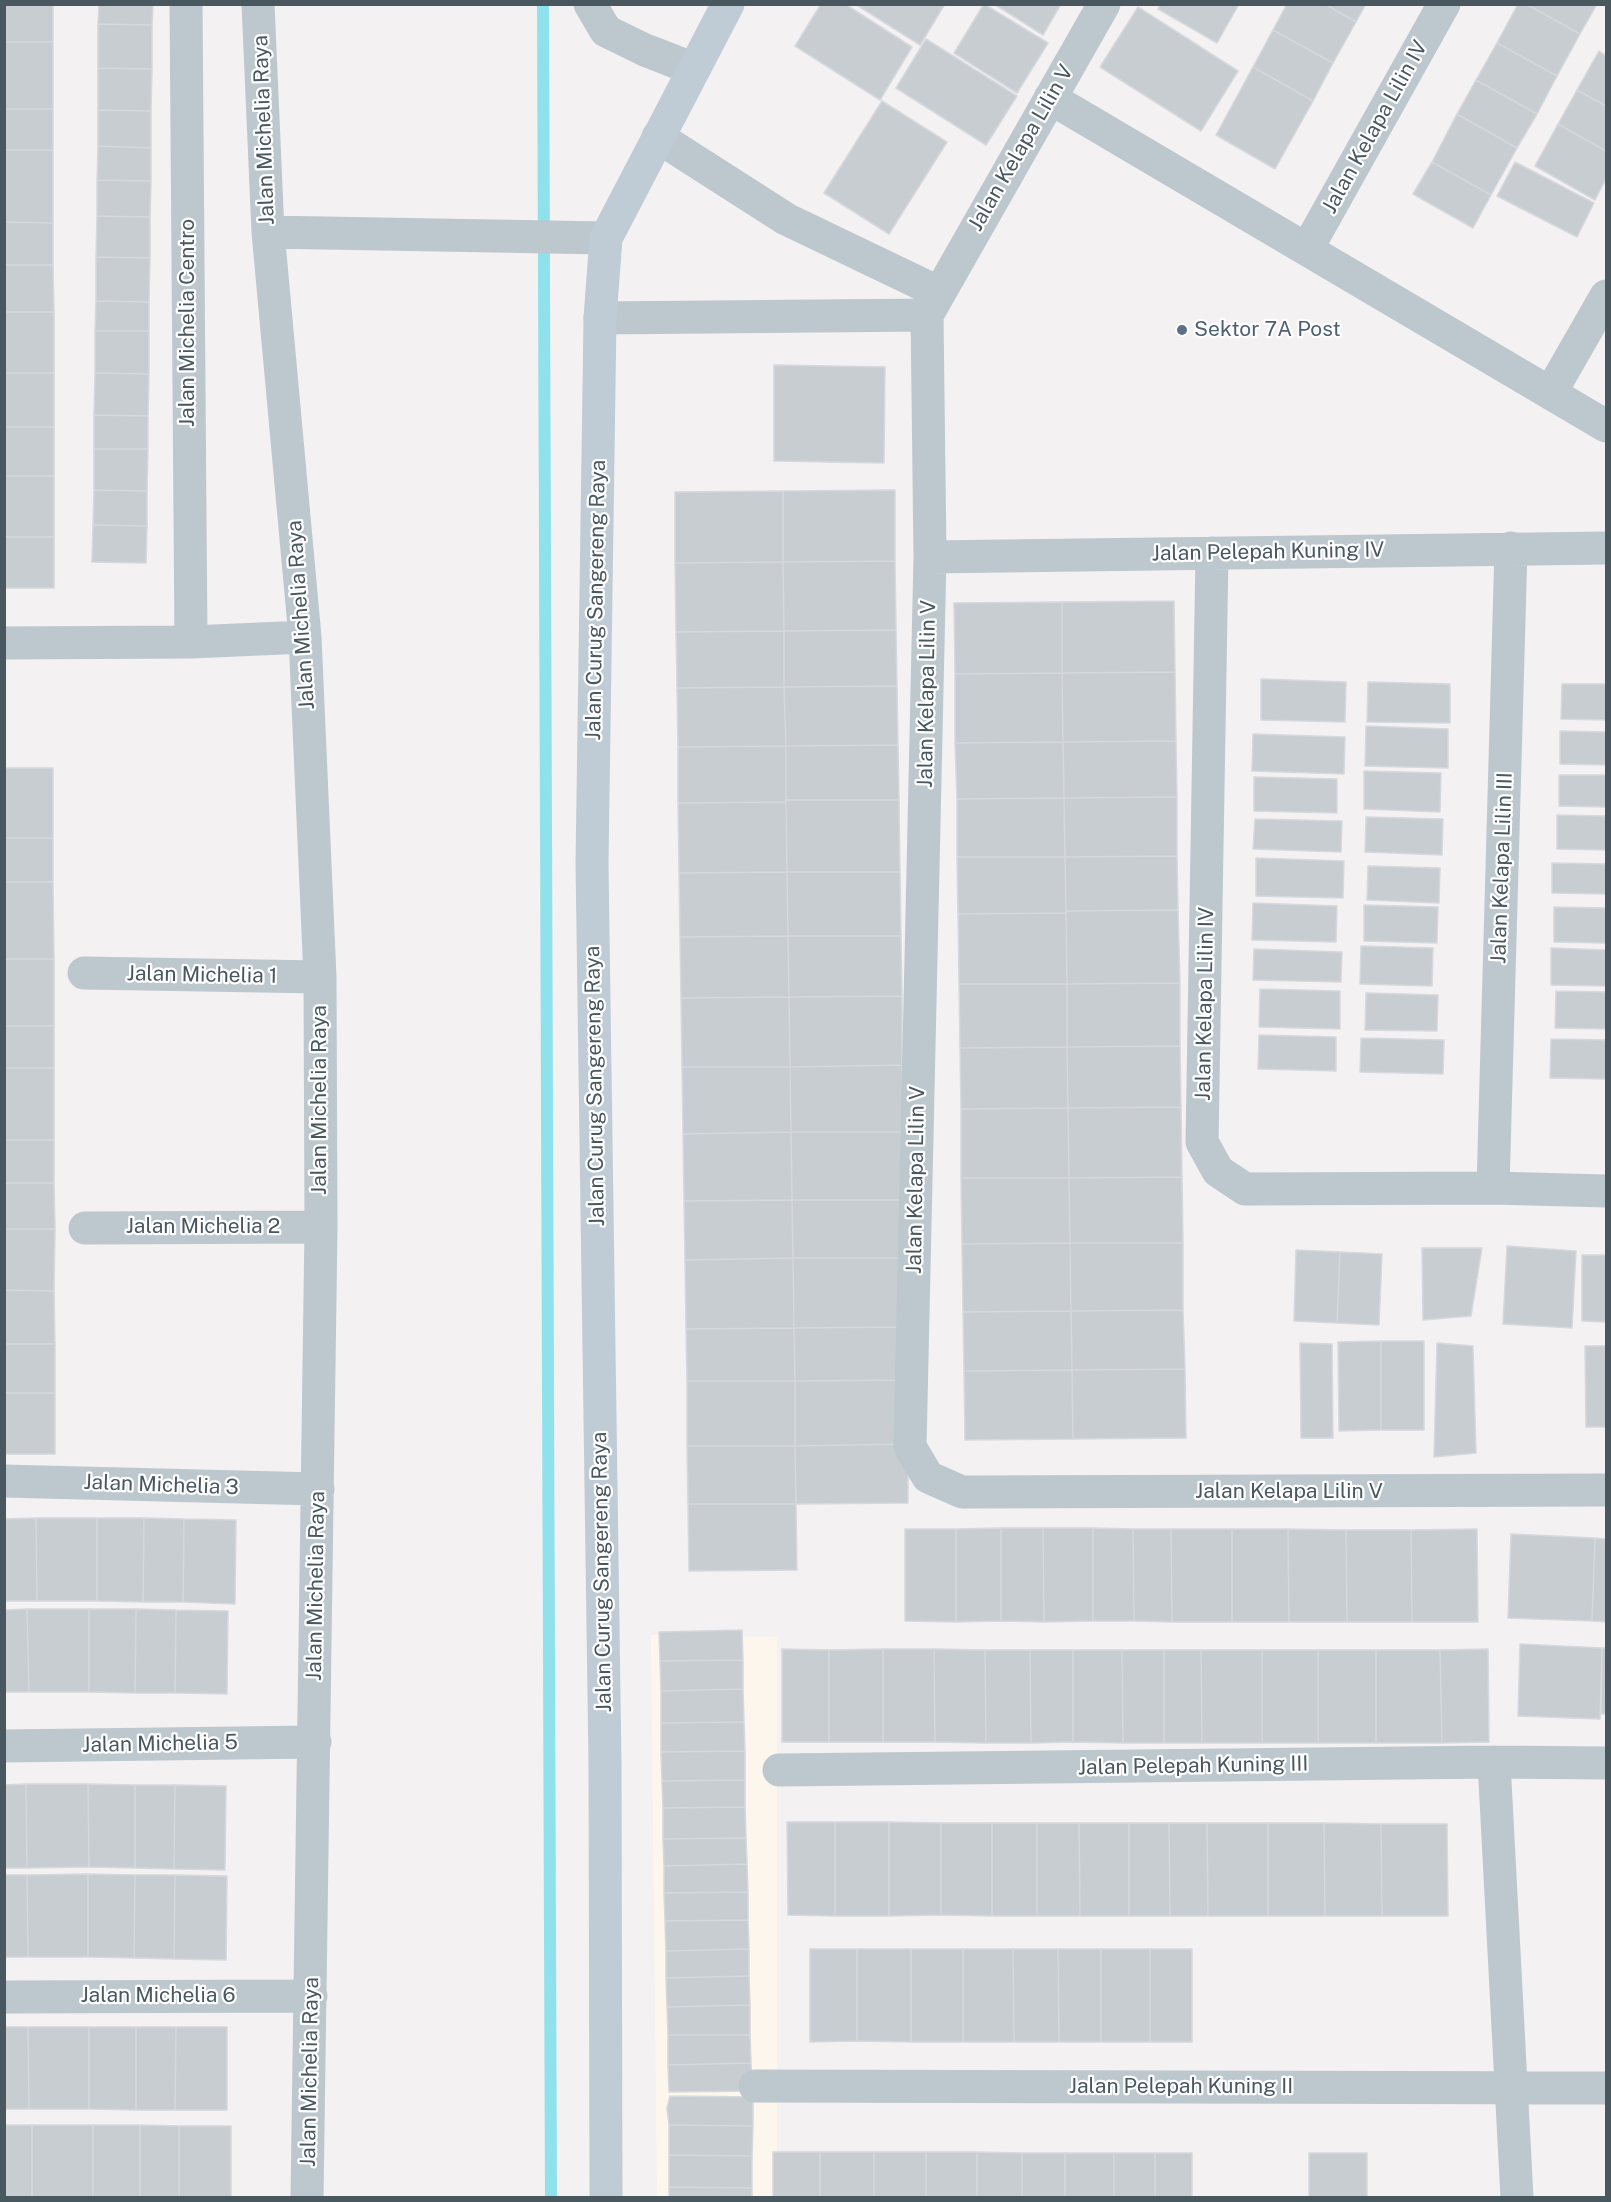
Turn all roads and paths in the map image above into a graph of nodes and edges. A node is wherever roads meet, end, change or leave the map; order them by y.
1 (186, 4) edge
2 (258, 4) edge
3 (590, 4) edge
4 (728, 4) edge
5 (1104, 4) edge
6 (1444, 4) edge
7 (694, 69) junction
8 (1050, 98) junction
9 (658, 137) junction
10 (268, 232) junction
11 (591, 237) junction
12 (1307, 249) junction
13 (1606, 296) edge
14 (933, 304) junction
15 (600, 318) junction
16 (1551, 392) junction
17 (1606, 426) edge
18 (1511, 548) junction
19 (1606, 548) edge
20 (1212, 553) junction
21 (930, 557) junction
22 (305, 637) junction
23 (191, 642) junction
24 (4, 643) edge
25 (84, 973) dead end
26 (320, 977) junction
27 (1493, 1188) junction
28 (1606, 1191) edge
29 (321, 1227) junction
30 (85, 1228) dead end
31 (4, 1480) edge
32 (318, 1489) junction
33 (1606, 1490) edge
34 (315, 1742) junction
35 (4, 1746) edge
36 (1494, 1762) junction
37 (1606, 1763) edge
38 (779, 1770) dead end
39 (311, 1996) junction
40 (4, 1997) edge
41 (755, 2086) dead end
42 (1511, 2088) junction
43 (1606, 2088) edge
44 (307, 2198) edge
45 (606, 2198) edge
46 (1517, 2198) edge

1 - 23 street, Jalan Michelia Centro
2 - 10 street, Jalan Michelia Raya
3 - 7 street
4 - 7 main road, Jalan Curug Sangereng Raya
5 - 8 street, Jalan Kelapa Lilin V
6 - 12 street, Jalan Kelapa Lilin IV
7 - 9 main road, Jalan Curug Sangereng Raya
8 - 12 street
8 - 14 street, Jalan Kelapa Lilin V
9 - 11 main road, Jalan Curug Sangereng Raya
9 - 14 street
10 - 11 street
10 - 22 street, Jalan Michelia Raya
11 - 15 main road, Jalan Curug Sangereng Raya
12 - 16 street
13 - 16 street
14 - 15 street
14 - 21 street, Jalan Kelapa Lilin V
15 - 45 main road, Jalan Curug Sangereng Raya
16 - 17 street
18 - 19 street, Jalan Pelepah Kuning IV
18 - 20 street, Jalan Pelepah Kuning IV
18 - 27 street, Jalan Kelapa Lilin III
20 - 21 street, Jalan Pelepah Kuning IV
20 - 27 street, Jalan Kelapa Lilin IV
21 - 33 street, Jalan Kelapa Lilin V
22 - 23 street
22 - 26 street, Jalan Michelia Raya
23 - 24 street
25 - 26 street, Jalan Michelia 1
26 - 29 street, Jalan Michelia Raya
27 - 28 street, Jalan Kelapa Lilin IV
29 - 30 street, Jalan Michelia 2
29 - 32 street, Jalan Michelia Raya
31 - 32 street, Jalan Michelia 3
32 - 34 street, Jalan Michelia Raya
34 - 35 street, Jalan Michelia 5
34 - 39 street, Jalan Michelia Raya
36 - 37 street, Jalan Pelepah Kuning III
36 - 38 street, Jalan Pelepah Kuning III
36 - 42 street
39 - 40 street, Jalan Michelia 6
39 - 44 street, Jalan Michelia Raya
41 - 42 street, Jalan Pelepah Kuning II
42 - 43 street, Jalan Pelepah Kuning II
42 - 46 street

